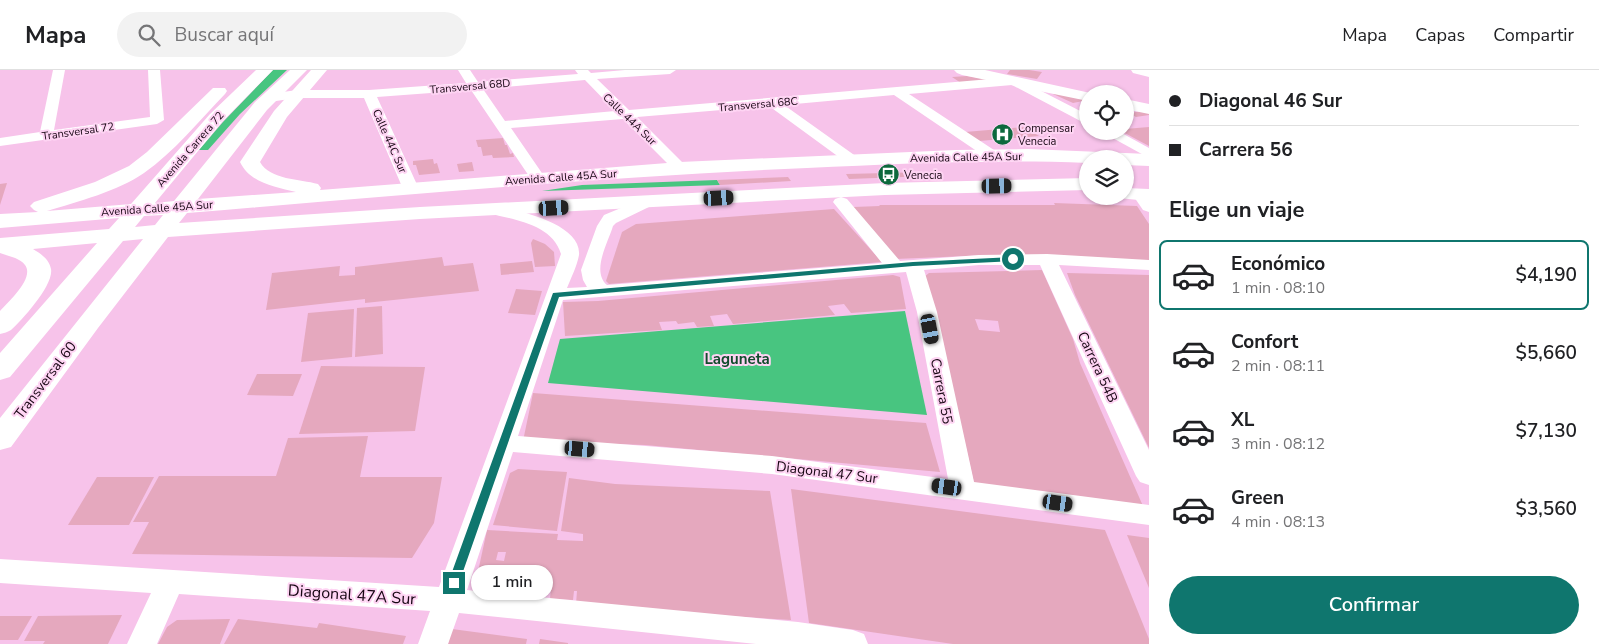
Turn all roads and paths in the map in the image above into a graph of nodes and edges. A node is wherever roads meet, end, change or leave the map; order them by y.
1 (59, 70) edge
2 (154, 70) edge
3 (243, 70) edge
4 (266, 70) edge
5 (299, 70) edge
6 (305, 70) edge
7 (319, 70) edge
8 (464, 70) edge
9 (670, 70) edge
10 (962, 70) edge
11 (1137, 70) edge
12 (584, 73) edge
13 (1149, 73) edge
14 (1014, 81) junction
15 (475, 86) junction
16 (292, 88) junction
17 (896, 91) junction
18 (369, 94) junction
19 (1079, 94) edge
20 (773, 102) junction
21 (1134, 106) edge
22 (1149, 108) edge
23 (627, 115) junction
24 (1079, 116) edge
25 (502, 125) junction
26 (46, 136) junction
27 (1123, 140) edge
28 (0, 142) edge
29 (1149, 154) edge
30 (992, 155) junction
31 (1079, 158) edge
32 (1134, 159) edge
33 (852, 160) junction
34 (1149, 160) edge
35 (680, 168) junction
36 (538, 178) junction
37 (1079, 184) edge
38 (978, 186) junction
39 (411, 189) junction
40 (375, 192) junction
41 (1079, 192) edge
42 (841, 202) dead end
43 (646, 203) junction
44 (494, 210) junction
45 (0, 216) edge
46 (0, 221) edge
47 (0, 245) edge
48 (1047, 259) junction
49 (904, 265) junction
50 (1149, 265) edge
51 (603, 291) junction
52 (556, 295) junction
53 (89, 322) joint
54 (0, 326) edge
55 (0, 371) edge
56 (0, 439) edge
57 (503, 443) junction
58 (1149, 476) edge
59 (963, 489) junction
60 (1149, 515) edge
61 (0, 570) edge
62 (170, 582) junction
63 (447, 600) junction
64 (142, 644) edge
65 (433, 644) edge
66 (853, 644) edge

1 - 26 street
2 - 26 street, Transversal 72
3 - 45 main road
4 - 55 main road, Avenida Carrera 72
5 - 16 main road, Avenida Carrera 72
6 - 16 main road, Avenida Carrera 72
7 - 16 main road
8 - 15 street
9 - 12 street, Transversal 68D
10 - 14 main road
11 - 13 street
12 - 15 street, Transversal 68D
12 - 23 street, Calle 44A Sur
14 - 17 street, Transversal 68C
14 - 19 main road
14 - 24 street
15 - 18 street, Transversal 68D
15 - 25 street
16 - 18 street, Transversal 68D
16 - 40 main road
16 - 53 main road, Avenida Carrera 72
17 - 20 street, Transversal 68C
17 - 30 street
18 - 39 street, Calle 44C Sur
20 - 23 street, Transversal 68C
20 - 33 street
21 - 22 main road
23 - 25 street, Transversal 68C
23 - 35 street, Calle 44A Sur
25 - 36 street
26 - 28 street, Transversal 72
27 - 29 street
30 - 31 main road, Avenida Calle 45A Sur
30 - 33 main road, Avenida Calle 45A Sur
32 - 34 main road, Avenida Calle 45A Sur
33 - 35 main road, Avenida Calle 45A Sur
35 - 36 main road, Avenida Calle 45A Sur
36 - 39 main road, Avenida Calle 45A Sur
37 - 38 main road, Avenida Calle 45A Sur
38 - 41 main road
38 - 43 main road, Avenida Calle 45A Sur
39 - 40 main road, Avenida Calle 45A Sur
40 - 46 main road, Avenida Calle 45A Sur
42 - 49 street, Carrera 55
43 - 44 main road, Avenida Calle 45A Sur
43 - 51 street
44 - 47 main road, Avenida Calle 45A Sur
44 - 52 street
47 - 54 main road
48 - 49 street
48 - 50 street
48 - 58 street, Carrera 54B
49 - 51 street
49 - 59 street, Carrera 55
51 - 52 street
52 - 57 street
53 - 56 main road, Transversal 60
57 - 59 street, Diagonal 47 Sur
57 - 63 street
59 - 60 street, Diagonal 47 Sur
61 - 62 street, Diagonal 47A Sur
62 - 63 street, Diagonal 47A Sur
62 - 64 street
63 - 65 street
63 - 66 street, Diagonal 47A Sur

